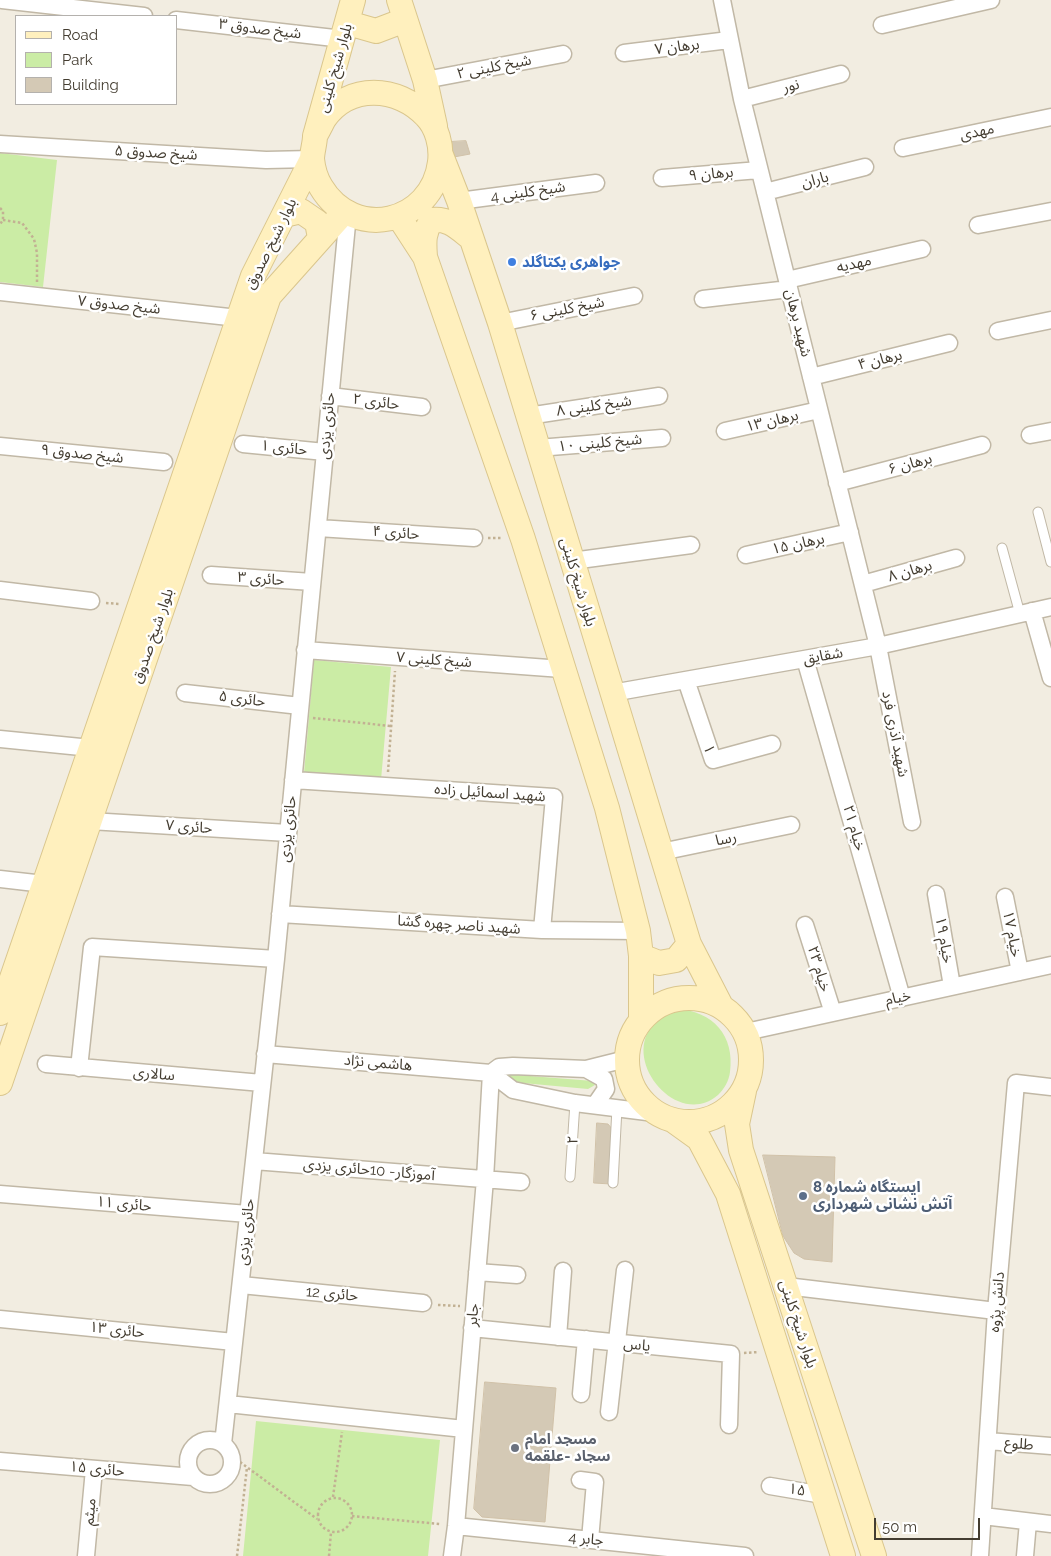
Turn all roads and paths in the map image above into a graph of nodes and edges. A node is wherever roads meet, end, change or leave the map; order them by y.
1 (2, 0) edge
2 (354, 0) edge
3 (722, 0) edge
4 (991, 0) edge
5 (402, 10) edge
6 (135, 15) edge
7 (178, 20) edge
8 (882, 25) dead end
9 (346, 31) junction
10 (730, 40) junction
11 (624, 53) dead end
12 (563, 54) dead end
13 (840, 74) dead end
14 (425, 80) junction
15 (742, 99) junction
16 (1051, 117) edge
17 (0, 144) edge
18 (439, 145) junction
19 (314, 148) junction
20 (903, 148) dead end
21 (865, 167) dead end
22 (760, 170) junction
23 (662, 178) dead end
24 (596, 182) dead end
25 (765, 192) junction
26 (459, 201) junction
27 (0, 208) edge
28 (1051, 211) edge
29 (346, 213) junction
30 (284, 215) junction
31 (399, 217) junction
32 (3, 220) junction
33 (0, 224) edge
34 (978, 225) dead end
35 (320, 238) junction
36 (471, 238) junction
37 (922, 249) dead end
38 (425, 257) junction
39 (788, 285) junction
40 (0, 292) edge
41 (37, 296) junction
42 (634, 296) dead end
43 (704, 299) dead end
44 (238, 318) junction
45 (1051, 320) edge
46 (500, 323) junction
47 (998, 331) dead end
48 (950, 342) dead end
49 (811, 377) junction
50 (330, 396) junction
51 (660, 396) dead end
52 (422, 407) dead end
53 (820, 410) junction
54 (528, 416) junction
55 (725, 431) dead end
56 (1051, 431) edge
57 (1030, 435) dead end
58 (662, 438) dead end
59 (243, 444) dead end
60 (982, 444) dead end
61 (0, 446) edge
62 (538, 448) junction
63 (325, 452) junction
64 (164, 462) dead end
65 (838, 483) junction
66 (1038, 512) dead end
67 (318, 528) junction
68 (850, 532) junction
69 (474, 538) joint
70 (523, 539) junction
71 (691, 545) dead end
72 (1002, 548) dead end
73 (746, 555) dead end
74 (956, 558) dead end
75 (572, 561) junction
76 (1051, 562) edge
77 (211, 575) dead end
78 (312, 582) junction
79 (863, 584) junction
80 (0, 590) edge
81 (91, 601) joint
82 (139, 607) junction
83 (1051, 607) edge
84 (1026, 613) junction
85 (878, 646) junction
86 (305, 650) junction
87 (396, 657) junction
88 (805, 659) junction
89 (562, 669) junction
90 (1051, 678) edge
91 (686, 680) junction
92 (185, 693) dead end
93 (612, 693) junction
94 (300, 711) junction
95 (391, 726) junction
96 (0, 739) edge
97 (772, 744) dead end
98 (91, 748) junction
99 (293, 780) junction
100 (387, 786) junction
101 (90, 821) junction
102 (912, 822) dead end
103 (791, 825) dead end
104 (288, 833) junction
105 (661, 852) junction
106 (0, 879) edge
107 (44, 884) junction
108 (936, 894) dead end
109 (1005, 897) dead end
110 (280, 914) junction
111 (806, 925) dead end
112 (542, 930) junction
113 (638, 931) junction
114 (689, 944) junction
115 (641, 956) junction
116 (276, 959) junction
117 (1051, 965) edge
118 (1020, 972) junction
119 (952, 986) junction
120 (902, 998) junction
121 (721, 1006) junction
122 (0, 1013) edge
123 (833, 1013) junction
124 (641, 1019) junction
125 (746, 1032) junction
126 (266, 1054) junction
127 (626, 1059) junction
128 (46, 1064) dead end
129 (79, 1068) junction
130 (586, 1069) junction
131 (491, 1073) junction
132 (0, 1083) edge
133 (262, 1084) junction
134 (1051, 1087) edge
135 (744, 1091) junction
136 (575, 1103) junction
137 (595, 1105) junction
138 (617, 1108) junction
139 (665, 1117) junction
140 (254, 1161) junction
141 (570, 1177) dead end
142 (485, 1179) junction
143 (521, 1182) dead end
144 (613, 1183) dead end
145 (0, 1194) edge
146 (248, 1214) junction
147 (625, 1270) dead end
148 (563, 1271) dead end
149 (477, 1272) junction
150 (517, 1275) dead end
151 (240, 1285) junction
152 (786, 1286) junction
153 (758, 1288) junction
154 (423, 1304) joint
155 (474, 1308) junction
156 (996, 1311) junction
157 (0, 1319) edge
158 (472, 1328) junction
159 (558, 1336) junction
160 (586, 1339) junction
161 (234, 1342) junction
162 (616, 1342) junction
163 (778, 1351) junction
164 (731, 1354) junction
165 (581, 1394) dead end
166 (228, 1404) junction
167 (609, 1412) dead end
168 (344, 1416) junction
169 (729, 1425) dead end
170 (464, 1429) junction
171 (988, 1441) junction
172 (1051, 1446) edge
173 (228, 1450) junction
174 (0, 1461) edge
175 (247, 1467) junction
176 (94, 1469) junction
177 (193, 1477) junction
178 (580, 1480) dead end
179 (770, 1486) dead end
180 (824, 1495) junction
181 (334, 1497) junction
182 (352, 1516) junction
183 (983, 1516) junction
184 (318, 1519) junction
185 (1028, 1522) junction
186 (1051, 1524) edge
187 (456, 1526) junction
188 (331, 1532) junction
189 (590, 1540) junction
190 (86, 1556) edge
191 (237, 1556) edge
192 (330, 1556) edge
193 (452, 1556) edge
194 (745, 1556) edge
195 (843, 1556) edge
196 (874, 1556) edge
197 (980, 1556) edge
198 (1025, 1556) edge

1 - 6 street
2 - 9 main road, بلوار شیخ کلینی
3 - 10 street, شهید برهان
4 - 8 street
5 - 9 main road
5 - 14 main road, بلوار شیخ کلینی
7 - 9 street, شیخ صدوق ۳
9 - 19 main road, بلوار شیخ کلینی
10 - 11 street, برهان ۷
10 - 15 street, شهید برهان
12 - 14 street, شیخ کلینی ۲
13 - 15 street, نور
14 - 18 main road, بلوار شیخ کلینی
15 - 22 street, شهید برهان
16 - 20 street, مهدی
17 - 19 street, شیخ صدوق ۵
18 - 19 main road
18 - 26 main road, بلوار شیخ کلینی
18 - 31 main road
19 - 29 main road
19 - 30 main road, بلوار شیخ صدوق
21 - 25 street, باران
22 - 23 street, برهان ۹
22 - 25 street, شهید برهان
24 - 26 street, شیخ کلینی 4
25 - 39 street, شهید برهان
26 - 36 main road, بلوار شیخ کلینی
27 - 32 path
28 - 34 street
29 - 31 main road
29 - 35 main road, بلوار شیخ صدوق
29 - 50 street, حائری یزدی
30 - 35 main road
30 - 44 main road, بلوار شیخ صدوق
31 - 38 main road
32 - 33 path
32 - 41 path
35 - 101 main road, بلوار شیخ صدوق
36 - 38 main road
36 - 46 main road, بلوار شیخ کلینی
37 - 39 street, مهدیه
38 - 70 main road
39 - 43 street, مهدیه
39 - 49 street, شهید برهان
40 - 41 street, شیخ صدوق ۷
41 - 44 street, شیخ صدوق ۷
42 - 46 street, شیخ کلینی ۶
44 - 82 main road, بلوار شیخ صدوق
45 - 47 street
46 - 54 main road, بلوار شیخ کلینی
48 - 49 street, برهان ۴
49 - 53 street, شهید برهان
50 - 52 street, حائری ۲
50 - 63 street, حائری یزدی
51 - 54 street, شیخ کلینی ۸
53 - 55 street, برهان ۱۳
53 - 65 street, شهید برهان
54 - 62 main road, بلوار شیخ کلینی
56 - 57 street
58 - 62 street, شیخ کلینی ۱۰
59 - 63 street, حائری ۱
60 - 65 street, برهان ۶
61 - 64 street, شیخ صدوق ۹
62 - 75 main road, بلوار شیخ کلینی
63 - 67 street, حائری یزدی
65 - 68 street, شهید برهان
66 - 76 lane
67 - 69 street, حائری ۴
67 - 78 street, حائری یزدی
68 - 73 street, برهان ۱۵
68 - 79 street, شهید برهان
69 - 70 path
70 - 89 main road
71 - 75 street
72 - 84 lane
74 - 79 street, برهان ۸
75 - 93 main road, بلوار شیخ کلینی
77 - 78 street, حائری ۳
78 - 86 street, حائری یزدی
79 - 85 street, شهید برهان
80 - 81 street
81 - 82 path
82 - 98 main road, بلوار شیخ صدوق
83 - 84 street, شقایق
84 - 85 street, شقایق
84 - 90 street
85 - 88 street, شقایق
85 - 102 street, شهید آذری فرد
86 - 87 street, شیخ کلینی ۷
86 - 94 street, حائری یزدی
87 - 89 street, شیخ کلینی ۷
87 - 95 path
88 - 91 street, شقایق
88 - 120 street, خیام ۲۱
89 - 113 main road
91 - 93 street, شقایق
91 - 97 street, ۱
92 - 94 street, حائری ۵
93 - 105 main road, بلوار شیخ کلینی
94 - 95 path
94 - 99 street, حائری یزدی
95 - 100 path
96 - 98 street
98 - 107 main road, بلوار شیخ صدوق
99 - 100 street, شهید اسمائیل زاده
99 - 104 street, حائری یزدی
100 - 112 street, شهید اسمائیل زاده
101 - 104 street, حائری ۷
101 - 132 main road, بلوار شیخ صدوق
103 - 105 street, رسا
104 - 110 street, حائری یزدی
105 - 114 main road, بلوار شیخ کلینی
106 - 107 street
107 - 122 main road, بلوار شیخ صدوق
108 - 119 street, خیام ۱۹
109 - 118 street, خیام ۱۷
110 - 112 street, شهید ناصر چهره گشا
110 - 116 street, حائری یزدی
111 - 123 street, خیام ۲۳
112 - 113 street, شهید ناصر چهره گشا
113 - 115 main road
114 - 115 main road
114 - 121 main road, بلوار شیخ کلینی
115 - 124 main road
116 - 126 street, حائری یزدی
116 - 129 street
117 - 118 street, خیام
118 - 119 street, خیام
119 - 120 street, خیام
120 - 123 street, خیام
121 - 124 main road
121 - 125 main road
123 - 125 street, خیام
124 - 127 main road
125 - 135 main road
126 - 131 street, هاشمی نژاد
126 - 133 street, حائری یزدی
127 - 130 street
127 - 139 main road
128 - 129 street, سالاری
129 - 133 street, سالاری
130 - 131 street
130 - 137 street
131 - 136 street
131 - 142 street, جابر
133 - 140 street, حائری یزدی
134 - 156 street, دانش پژوه
135 - 139 main road
135 - 152 main road, بلوار شیخ کلینی
136 - 137 street
136 - 141 lane, ۲
137 - 138 street
138 - 139 street
138 - 144 lane
139 - 153 main road, بلوار شیخ کلینی
140 - 142 street, آموزگار- 10حائری یزدی
140 - 146 street, حائری یزدی
142 - 143 street, آموزگار- 10حائری یزدی
142 - 149 street, جابر
145 - 146 street, حائری ۱۱
146 - 151 street, حائری یزدی
147 - 162 street
148 - 159 street
149 - 150 street
149 - 155 street, جابر
151 - 154 street, حائری 12
151 - 161 street, حائری یزدی
152 - 153 main road
152 - 156 street
152 - 196 main road, بلوار شیخ کلینی
153 - 163 main road, بلوار شیخ کلینی
154 - 155 path
155 - 158 street, جابر
156 - 171 street, دانش پژوه
157 - 161 street, حائری ۱۳
158 - 159 street, یاس
158 - 170 street, جابر
159 - 160 street, یاس
160 - 162 street, یاس
160 - 165 street
161 - 166 street, حائری یزدی
162 - 164 street, یاس
162 - 167 street
163 - 164 path
163 - 180 main road, بلوار شیخ کلینی
164 - 169 street
166 - 168 street
166 - 173 street, حائری یزدی
168 - 170 street
168 - 181 path
170 - 187 street, جابر
171 - 172 street, طلوع
171 - 183 street, دانش پژوه
173 - 175 path
173 - 177 street
173 - 177 street
174 - 176 street, حائری ۱۵
175 - 184 path
175 - 191 path
176 - 177 street, حائری ۱۵
176 - 190 street, میثم
178 - 189 street
179 - 180 street, ۱۵
180 - 195 main road, بلوار شیخ کلینی
181 - 182 path
181 - 184 path
182 - 187 path
182 - 188 path
183 - 185 street
183 - 197 street, دانش پژوه
184 - 188 path
185 - 186 street
185 - 198 street
187 - 189 street, جابر 4
187 - 193 street, جابر
188 - 192 path
189 - 194 street, جابر 4

